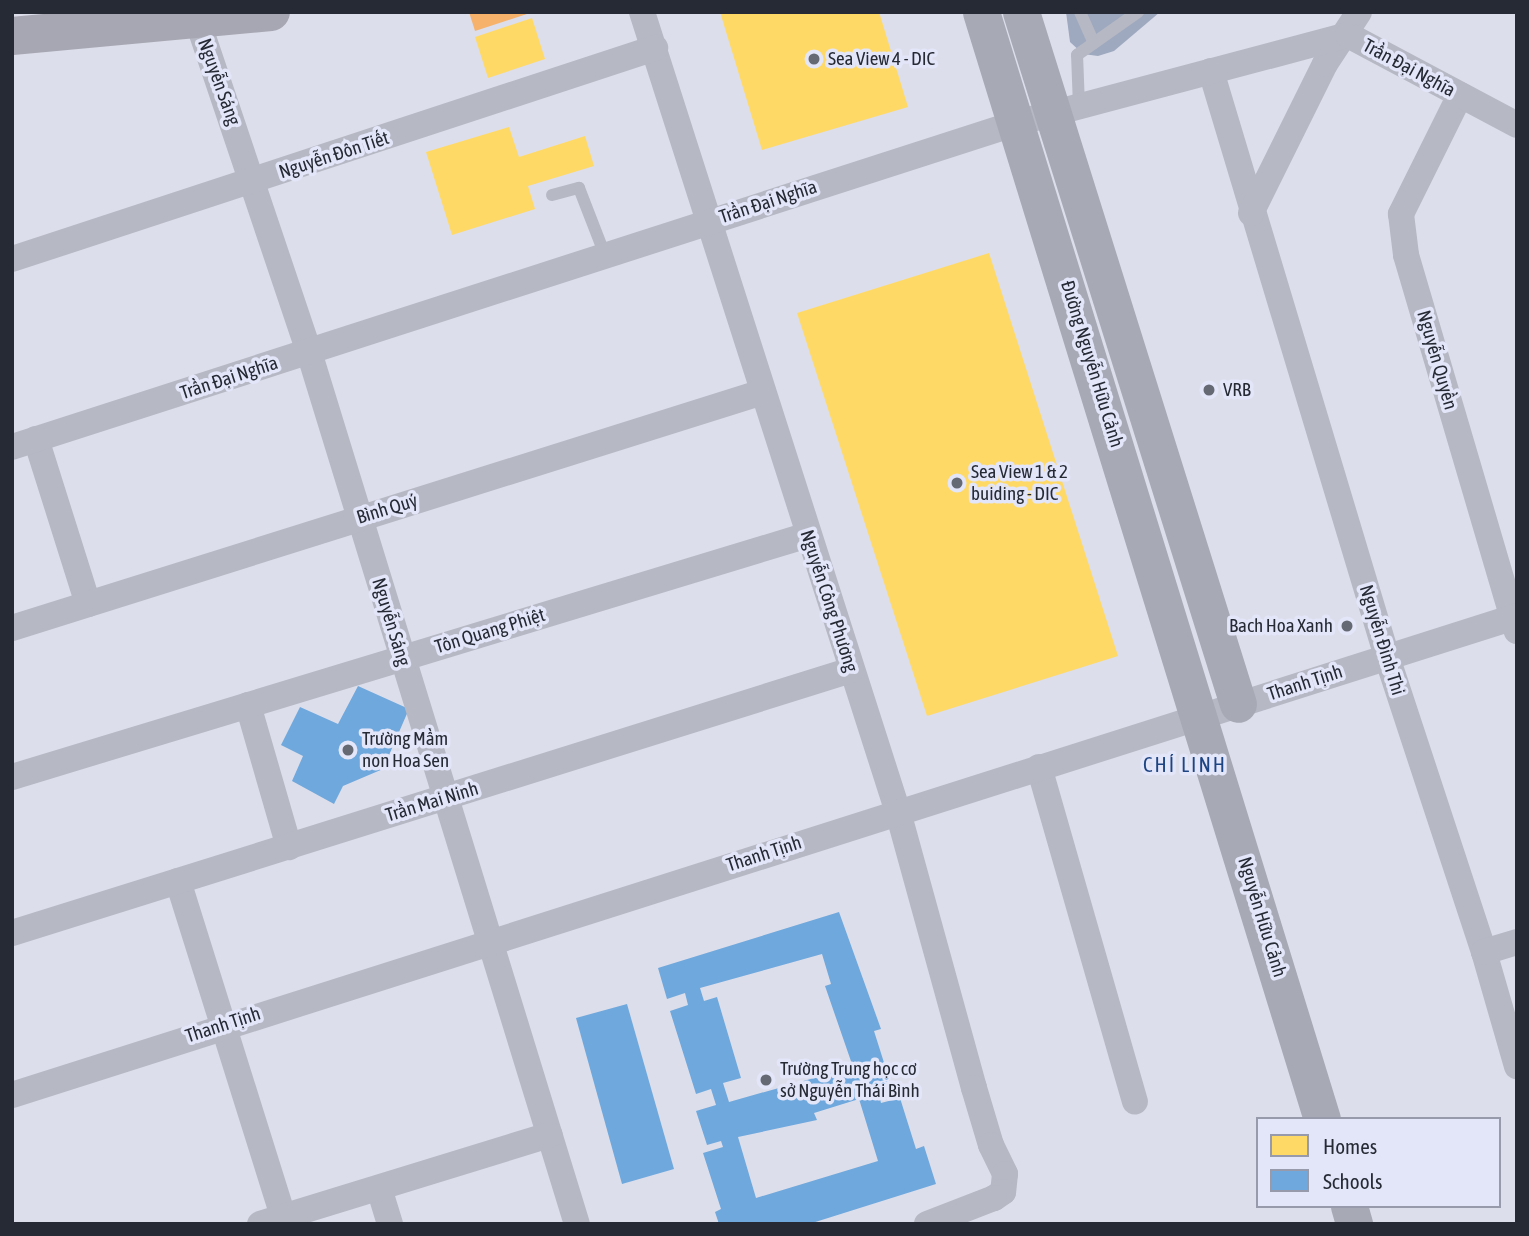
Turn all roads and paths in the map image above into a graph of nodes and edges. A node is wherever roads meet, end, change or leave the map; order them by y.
1 (271, 12) edge
2 (642, 12) edge
3 (981, 12) edge
4 (1021, 12) edge
5 (1080, 12) edge
6 (1138, 12) edge
7 (1354, 19) edge
8 (198, 22) junction
9 (12, 36) edge
10 (1094, 43) junction
11 (655, 48) junction
12 (1212, 71) junction
13 (1460, 95) junction
14 (1066, 110) junction
15 (1017, 123) junction
16 (1517, 125) edge
17 (255, 181) junction
18 (552, 195) dead end
19 (1251, 213) junction
20 (711, 220) junction
21 (605, 255) junction
22 (12, 259) edge
23 (309, 352) junction
24 (763, 392) junction
25 (24, 443) edge
26 (359, 518) junction
27 (808, 535) junction
28 (88, 604) junction
29 (1515, 621) edge
30 (12, 628) edge
31 (1387, 657) junction
32 (402, 658) junction
33 (851, 670) junction
34 (1238, 704) junction
35 (248, 705) junction
36 (1201, 715) junction
37 (1039, 767) junction
38 (12, 777) edge
39 (446, 798) junction
40 (898, 812) junction
41 (289, 847) junction
42 (178, 881) junction
43 (12, 933) edge
44 (492, 940) junction
45 (1517, 942) edge
46 (1484, 952) junction
47 (226, 1024) junction
48 (1517, 1066) edge
49 (12, 1095) edge
50 (1135, 1101) dead end
51 (1321, 1117) edge
52 (550, 1135) junction
53 (379, 1188) junction
54 (271, 1220) edge
55 (390, 1224) edge
56 (578, 1224) edge
57 (927, 1224) edge

1 - 8 main road
2 - 11 street, Nguyễn Công Phương
3 - 15 main road, Đường Nguyễn Hữu Cảnh
4 - 14 main road, Đường Nguyễn Hữu Cảnh
5 - 10 lane
6 - 10 lane
7 - 12 street, Trần Đại Nghĩa
7 - 13 street, Trần Đại Nghĩa
7 - 19 street
8 - 9 main road
8 - 17 street, Nguyễn Sáng
10 - 14 lane
11 - 17 street, Nguyễn Đôn Tiết
11 - 20 street, Nguyễn Công Phương
12 - 14 street, Trần Đại Nghĩa
12 - 19 street, Nguyễn Đình Thi
13 - 16 street, Trần Đại Nghĩa
13 - 29 street, Nguyễn Quyền
14 - 15 street, Trần Đại Nghĩa
14 - 34 main road, Đường Nguyễn Hữu Cảnh
15 - 20 street, Trần Đại Nghĩa
15 - 36 main road, Đường Nguyễn Hữu Cảnh
17 - 22 street, Nguyễn Đôn Tiết
17 - 23 street, Nguyễn Sáng
18 - 21 lane
19 - 31 street, Nguyễn Đình Thi
20 - 21 street, Trần Đại Nghĩa
20 - 24 street, Nguyễn Công Phương
21 - 23 street, Trần Đại Nghĩa
23 - 25 street, Trần Đại Nghĩa
23 - 26 street, Nguyễn Sáng
24 - 26 street, Bình Quý
24 - 27 street, Nguyễn Công Phương
25 - 28 street
26 - 28 street, Bình Quý
26 - 32 street, Nguyễn Sáng
27 - 32 street, Tôn Quang Phiệt
27 - 33 street, Nguyễn Công Phương
28 - 30 street, Bình Quý
29 - 31 street, Thanh Tịnh
31 - 34 street, Thanh Tịnh
31 - 46 street, Nguyễn Đình Thi
32 - 35 street, Tôn Quang Phiệt
32 - 39 street, Nguyễn Sáng
33 - 39 street, Trần Mai Ninh
33 - 40 street, Nguyễn Công Phương
34 - 36 street, Thanh Tịnh
35 - 38 street, Tôn Quang Phiệt
35 - 41 street
36 - 37 street, Thanh Tịnh
36 - 51 main road, Nguyễn Hữu Cảnh
37 - 40 street, Thanh Tịnh
37 - 50 street
39 - 41 street, Trần Mai Ninh
39 - 44 street, Nguyễn Sáng
40 - 44 street, Thanh Tịnh
40 - 57 street, Nguyễn Công Phương
41 - 42 street, Trần Mai Ninh
42 - 43 street, Trần Mai Ninh
42 - 47 street
44 - 47 street, Thanh Tịnh
44 - 52 street, Nguyễn Sáng
45 - 46 street
46 - 48 street, Nguyễn Đình Thi
47 - 49 street, Thanh Tịnh
47 - 54 street
52 - 53 street
52 - 56 street, Nguyễn Sáng
53 - 54 street
53 - 55 street

